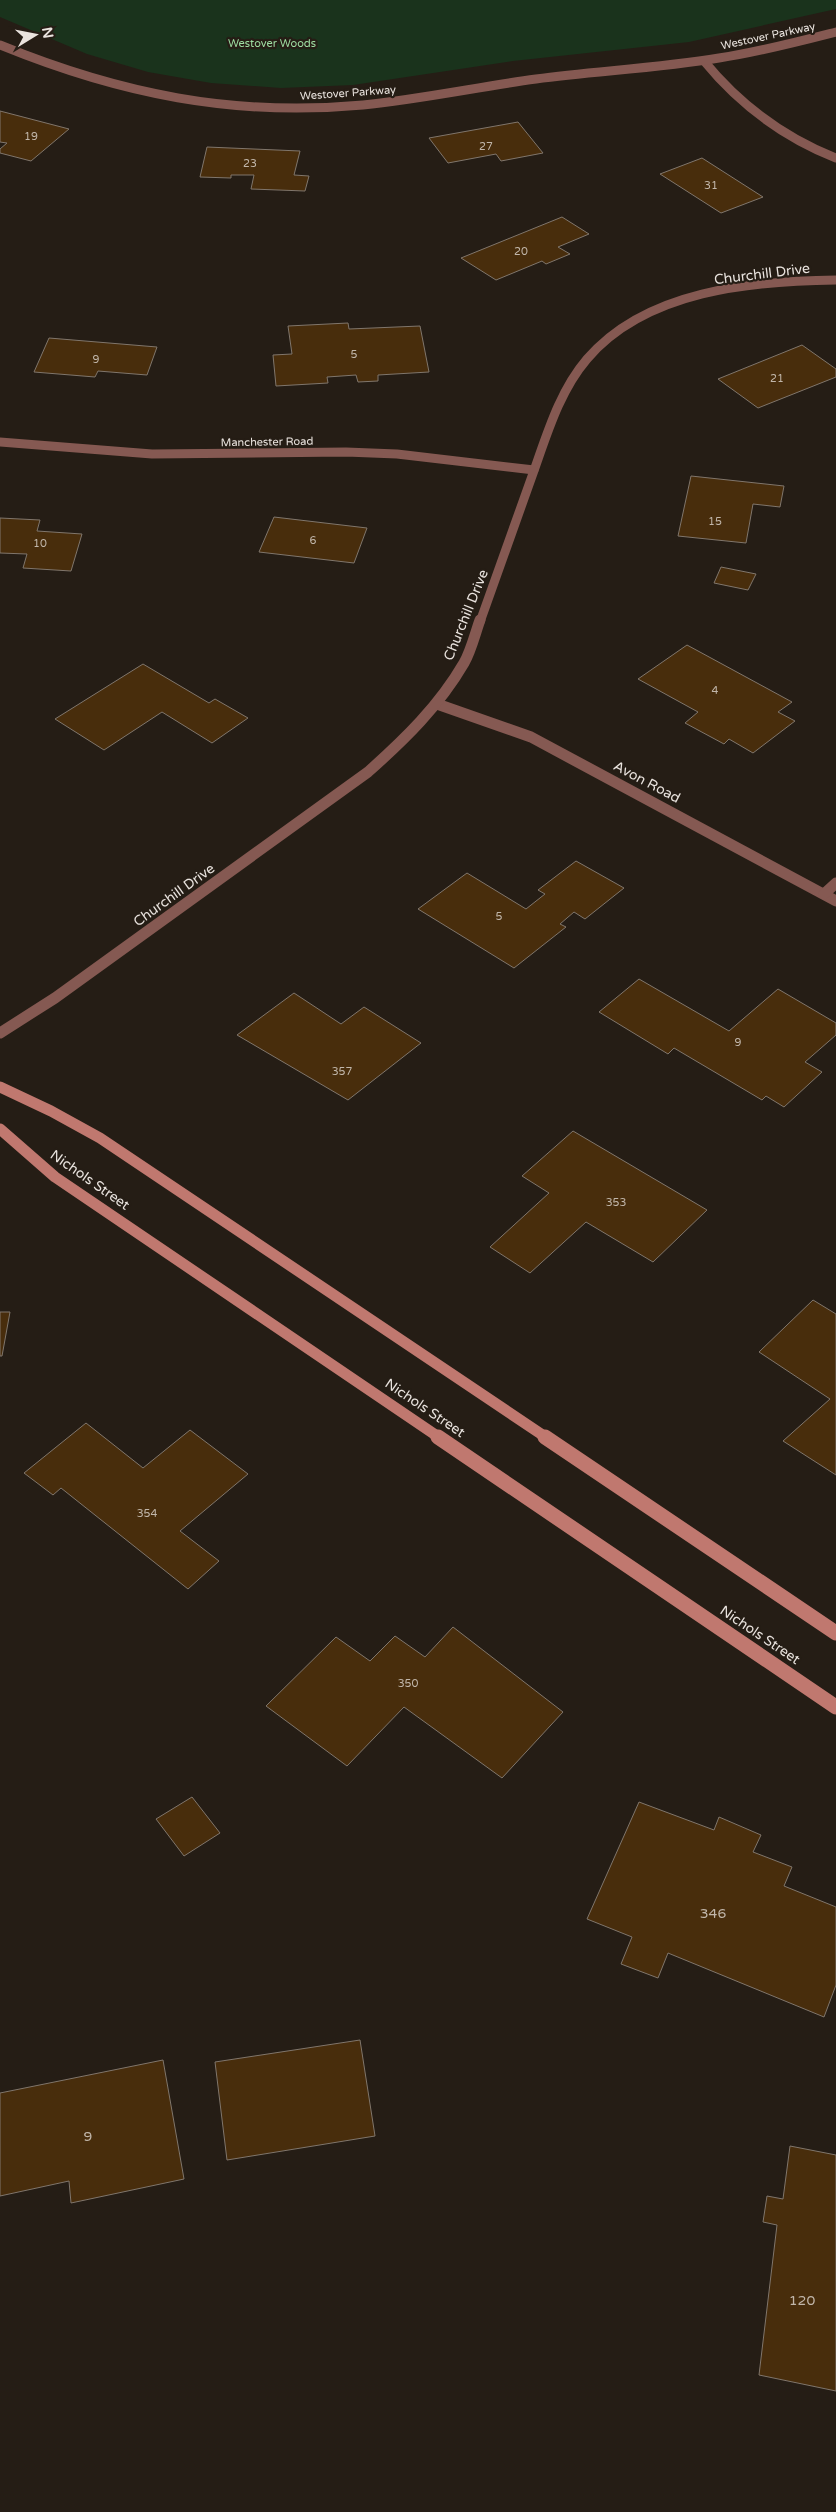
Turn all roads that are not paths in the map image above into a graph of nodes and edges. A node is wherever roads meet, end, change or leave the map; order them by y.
1 (836, 32) edge
2 (0, 45) edge
3 (704, 61) junction
4 (836, 158) edge
5 (836, 280) edge
6 (0, 442) edge
7 (534, 470) junction
8 (437, 704) junction
9 (836, 883) edge
10 (824, 894) junction
11 (836, 901) edge
12 (0, 1033) edge
13 (0, 1087) edge
14 (0, 1129) edge
15 (836, 1633) edge
16 (836, 1707) edge

1 - 3 street, Westover Parkway
2 - 3 street, Westover Parkway
3 - 4 street, Westover Parkway
5 - 7 street, Churchill Drive
6 - 7 street, Manchester Road
7 - 8 street, Churchill Drive
8 - 10 street, Avon Road
8 - 12 street, Churchill Drive
9 - 10 street
10 - 11 street, Avon Road
13 - 15 main road
14 - 16 main road, Nichols Street

